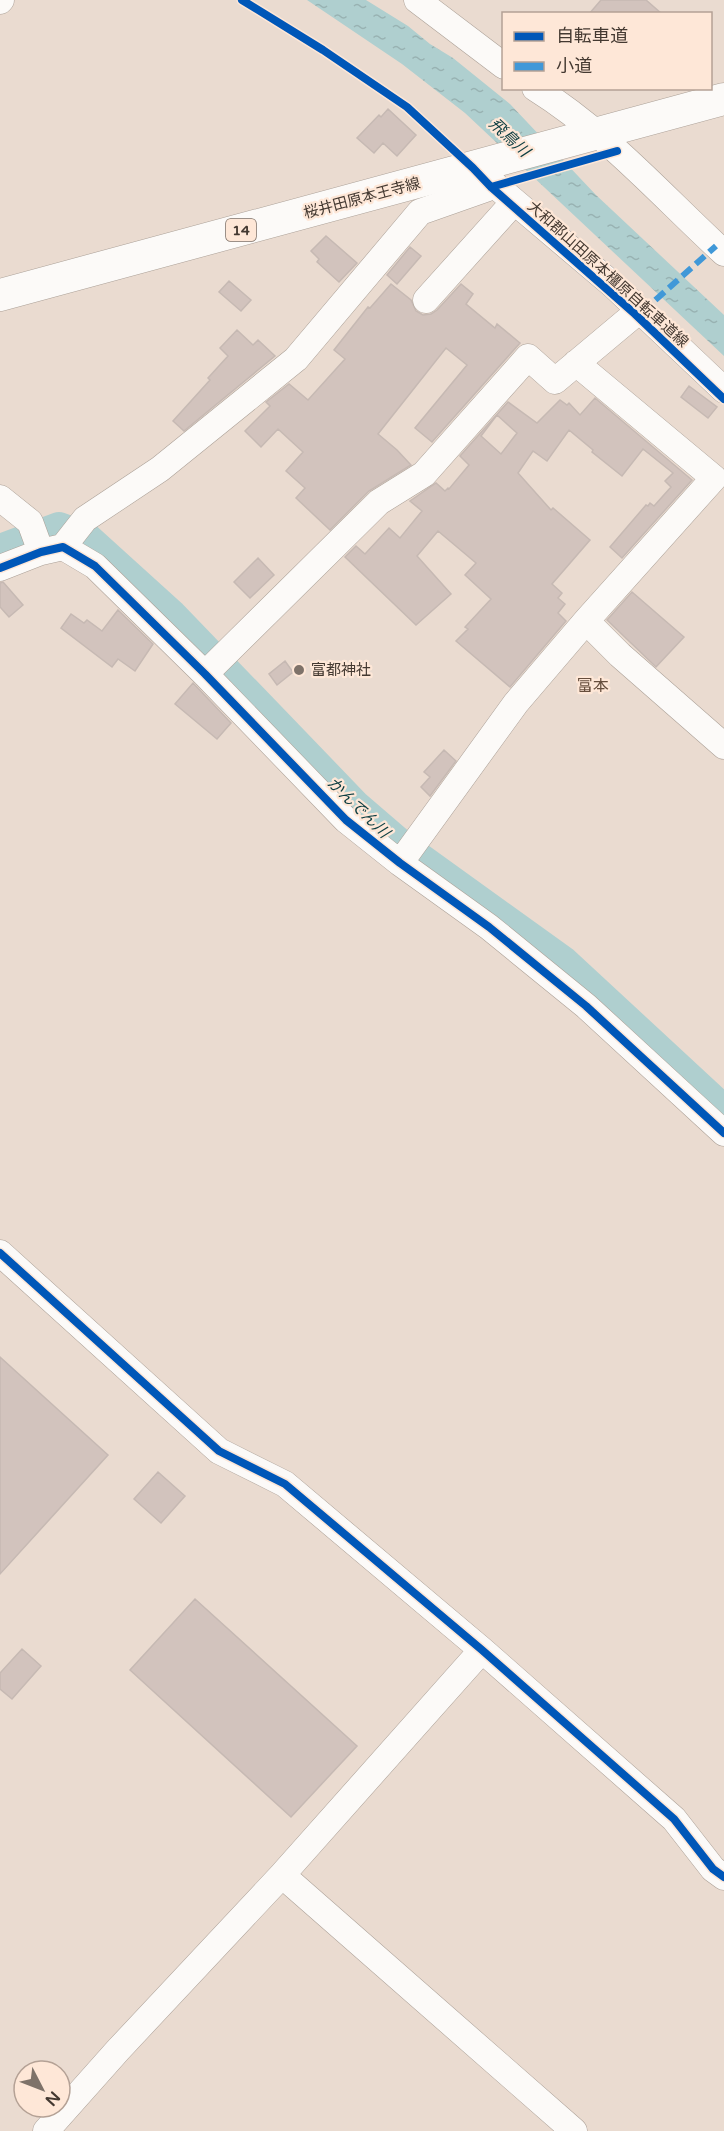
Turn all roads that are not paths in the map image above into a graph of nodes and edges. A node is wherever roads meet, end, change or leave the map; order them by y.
1 (417, 0) edge
2 (502, 64) edge
3 (538, 90) edge
4 (724, 99) edge
5 (599, 134) junction
6 (483, 173) junction
7 (514, 202) junction
8 (724, 253) edge
9 (0, 295) edge
10 (426, 300) dead end
11 (642, 312) junction
12 (576, 363) junction
13 (724, 390) edge
14 (0, 498) edge
15 (52, 550) junction
16 (0, 568) edge
17 (586, 621) junction
18 (205, 674) junction
19 (724, 746) edge
20 (400, 863) junction
21 (724, 1133) edge
22 (2, 1260) edge
23 (482, 1650) junction
24 (282, 1875) junction
25 (724, 1877) edge
26 (46, 2131) edge
27 (574, 2131) edge

1 - 2 street
3 - 5 street
4 - 5 main road, 桜井田原本王寺線 / 14
5 - 6 main road, 桜井田原本王寺線 / 14
5 - 8 street
6 - 7 street
6 - 9 main road, 桜井田原本王寺線 / 14
6 - 15 street
7 - 10 street
7 - 11 street
11 - 12 street
11 - 13 street
12 - 17 street
12 - 18 street
14 - 15 street
15 - 16 street
15 - 18 street
17 - 19 street
17 - 20 street
18 - 20 street
20 - 21 street
22 - 23 street
23 - 24 street
23 - 25 street
24 - 26 street
24 - 27 street

